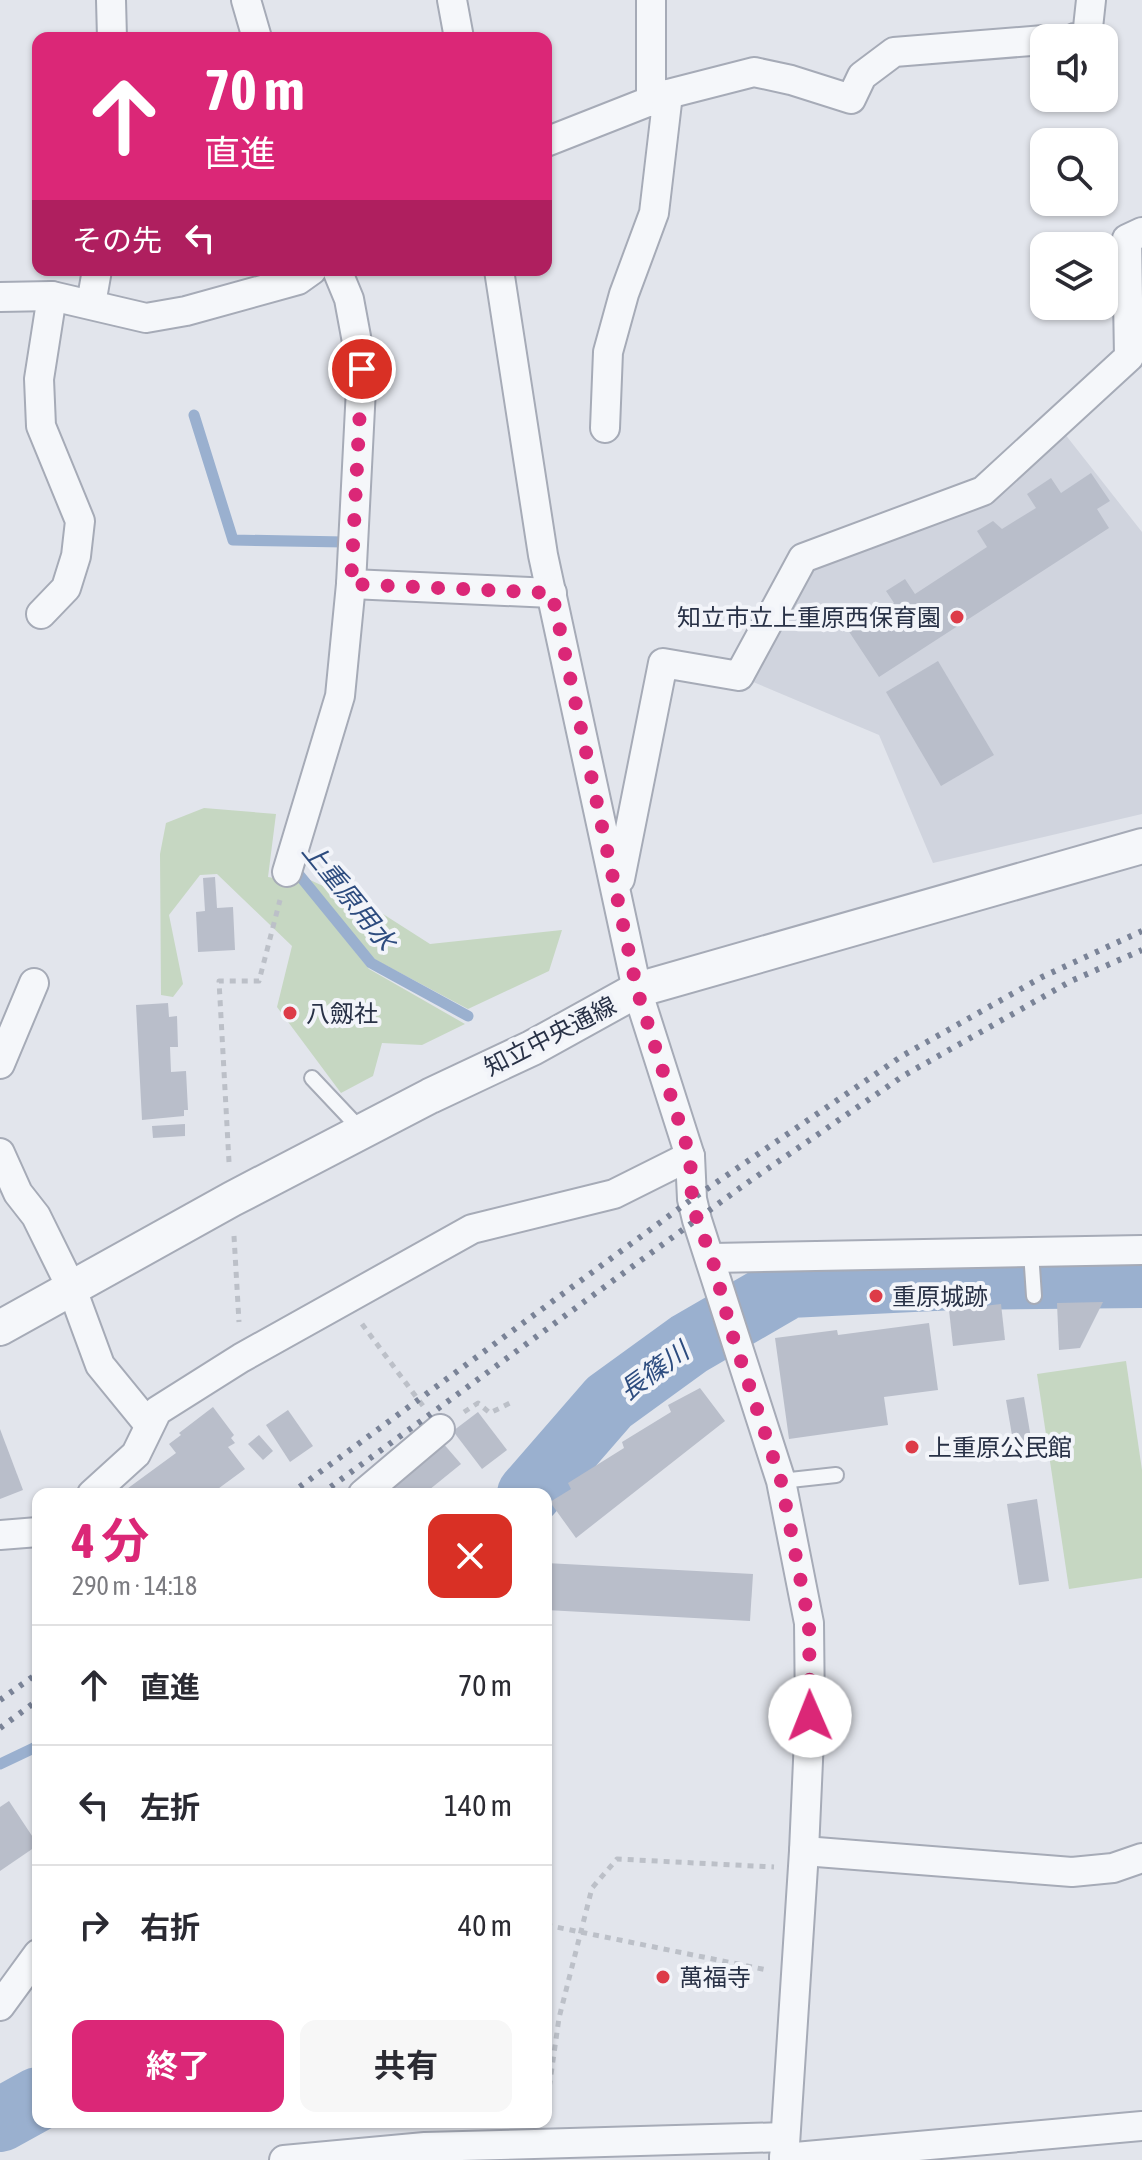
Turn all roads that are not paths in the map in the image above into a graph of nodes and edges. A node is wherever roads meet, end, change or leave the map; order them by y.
1 (111, 0) edge
2 (246, 0) edge
3 (452, 0) edge
4 (651, 0) edge
5 (1091, 0) edge
6 (1088, 24) edge
7 (112, 32) edge
8 (255, 32) edge
9 (458, 32) edge
10 (1030, 41) edge
11 (660, 98) junction
12 (552, 140) edge
13 (1142, 232) edge
14 (96, 276) edge
15 (304, 276) edge
16 (339, 276) edge
17 (500, 276) edge
18 (52, 296) junction
19 (0, 297) edge
20 (91, 304) junction
21 (605, 428) dead end
22 (351, 584) junction
23 (552, 593) junction
24 (41, 614) dead end
25 (1142, 846) edge
26 (290, 863) road end
27 (617, 891) junction
28 (34, 983) dead end
29 (637, 990) junction
30 (0, 1064) edge
31 (312, 1078) dead end
32 (363, 1131) junction
33 (0, 1153) edge
34 (690, 1156) junction
35 (1142, 1250) edge
36 (712, 1258) junction
37 (1031, 1259) junction
38 (72, 1289) junction
39 (1034, 1296) dead end
40 (0, 1328) edge
41 (149, 1425) junction
42 (440, 1429) road end
43 (836, 1475) dead end
44 (781, 1481) junction
45 (99, 1488) edge
46 (370, 1488) edge
47 (32, 1532) edge
48 (0, 1535) edge
49 (1142, 1858) edge
50 (804, 1861) junction
51 (32, 1962) edge
52 (0, 2006) edge
53 (1142, 2126) edge
54 (785, 2152) edge
55 (284, 2160) edge

1 - 7 street
2 - 8 street
3 - 9 street
4 - 11 street
5 - 6 street
10 - 11 street
11 - 12 street
11 - 21 street
13 - 27 street
14 - 20 street
15 - 20 street
16 - 22 street
17 - 23 street
18 - 19 street
18 - 20 street
18 - 24 street
22 - 23 street
22 - 26 street
23 - 27 street
25 - 29 street, 知立中央通線
27 - 29 street
28 - 30 street
29 - 32 street, 知立中央通線
29 - 34 street
31 - 32 lane
32 - 38 street, 知立中央通線
33 - 38 street
34 - 36 street
34 - 41 street
35 - 37 street
36 - 37 street
36 - 44 street
37 - 39 lane
38 - 40 street, 知立中央通線
38 - 41 street
41 - 45 street
42 - 46 street
43 - 44 lane
44 - 50 street
47 - 48 street
49 - 50 street
50 - 54 street
51 - 52 street
53 - 54 street
54 - 55 street

